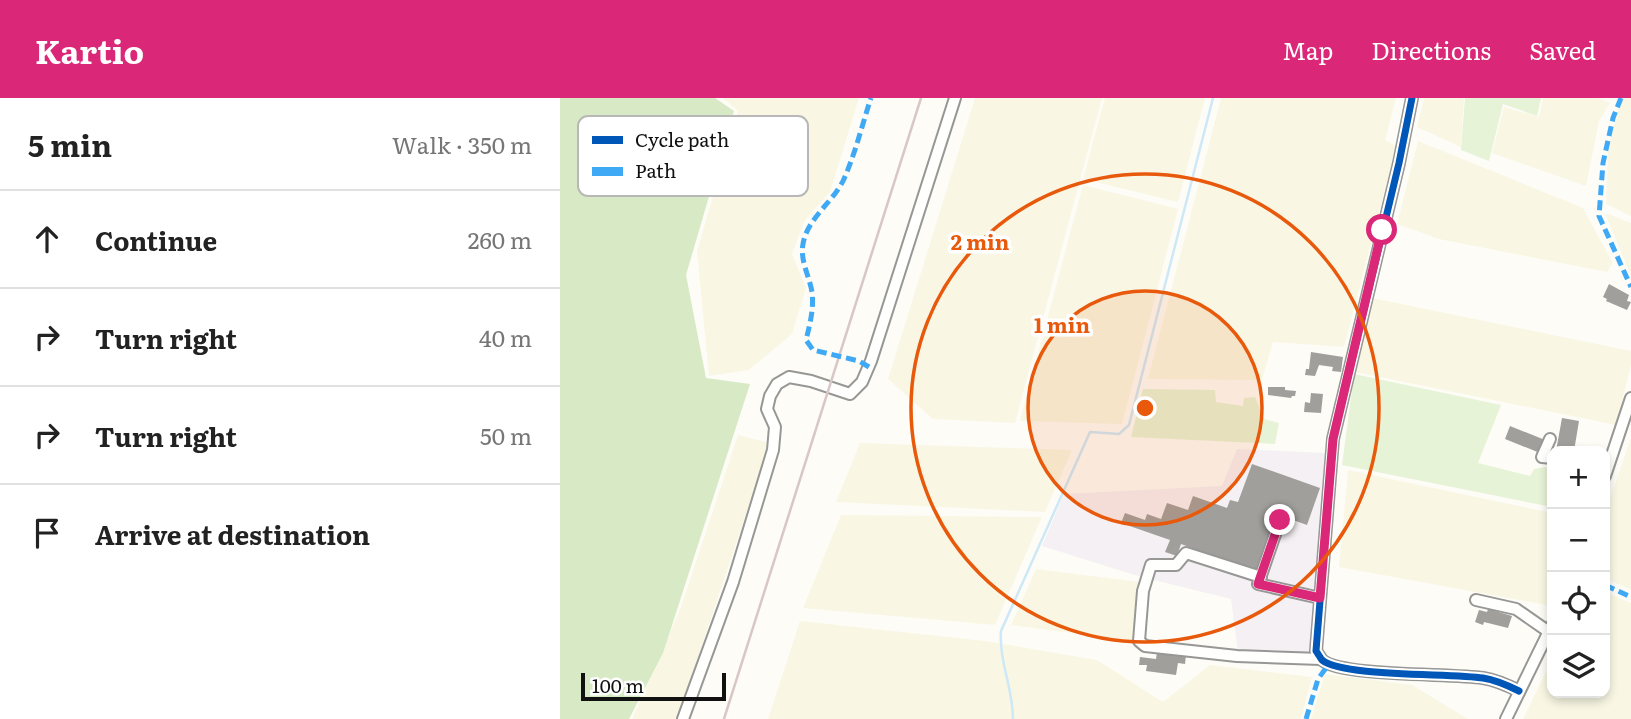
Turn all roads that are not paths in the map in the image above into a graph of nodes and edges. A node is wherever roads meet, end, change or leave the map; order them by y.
1 (955, 98) edge
2 (1412, 98) edge
3 (1631, 398) edge
4 (1550, 439) dead end
5 (1547, 458) edge
6 (1610, 458) edge
7 (1280, 520) dead end
8 (1261, 577) junction
9 (1320, 598) junction
10 (1476, 600) dead end
11 (1547, 627) edge
12 (1548, 635) edge
13 (1321, 659) junction
14 (1519, 691) junction
15 (683, 719) edge
16 (1506, 719) edge

1 - 15 street
2 - 9 street
3 - 6 street
4 - 5 street
7 - 8 street
8 - 9 street
8 - 13 street
9 - 13 street
10 - 11 street
12 - 14 street
13 - 14 street
14 - 16 street

